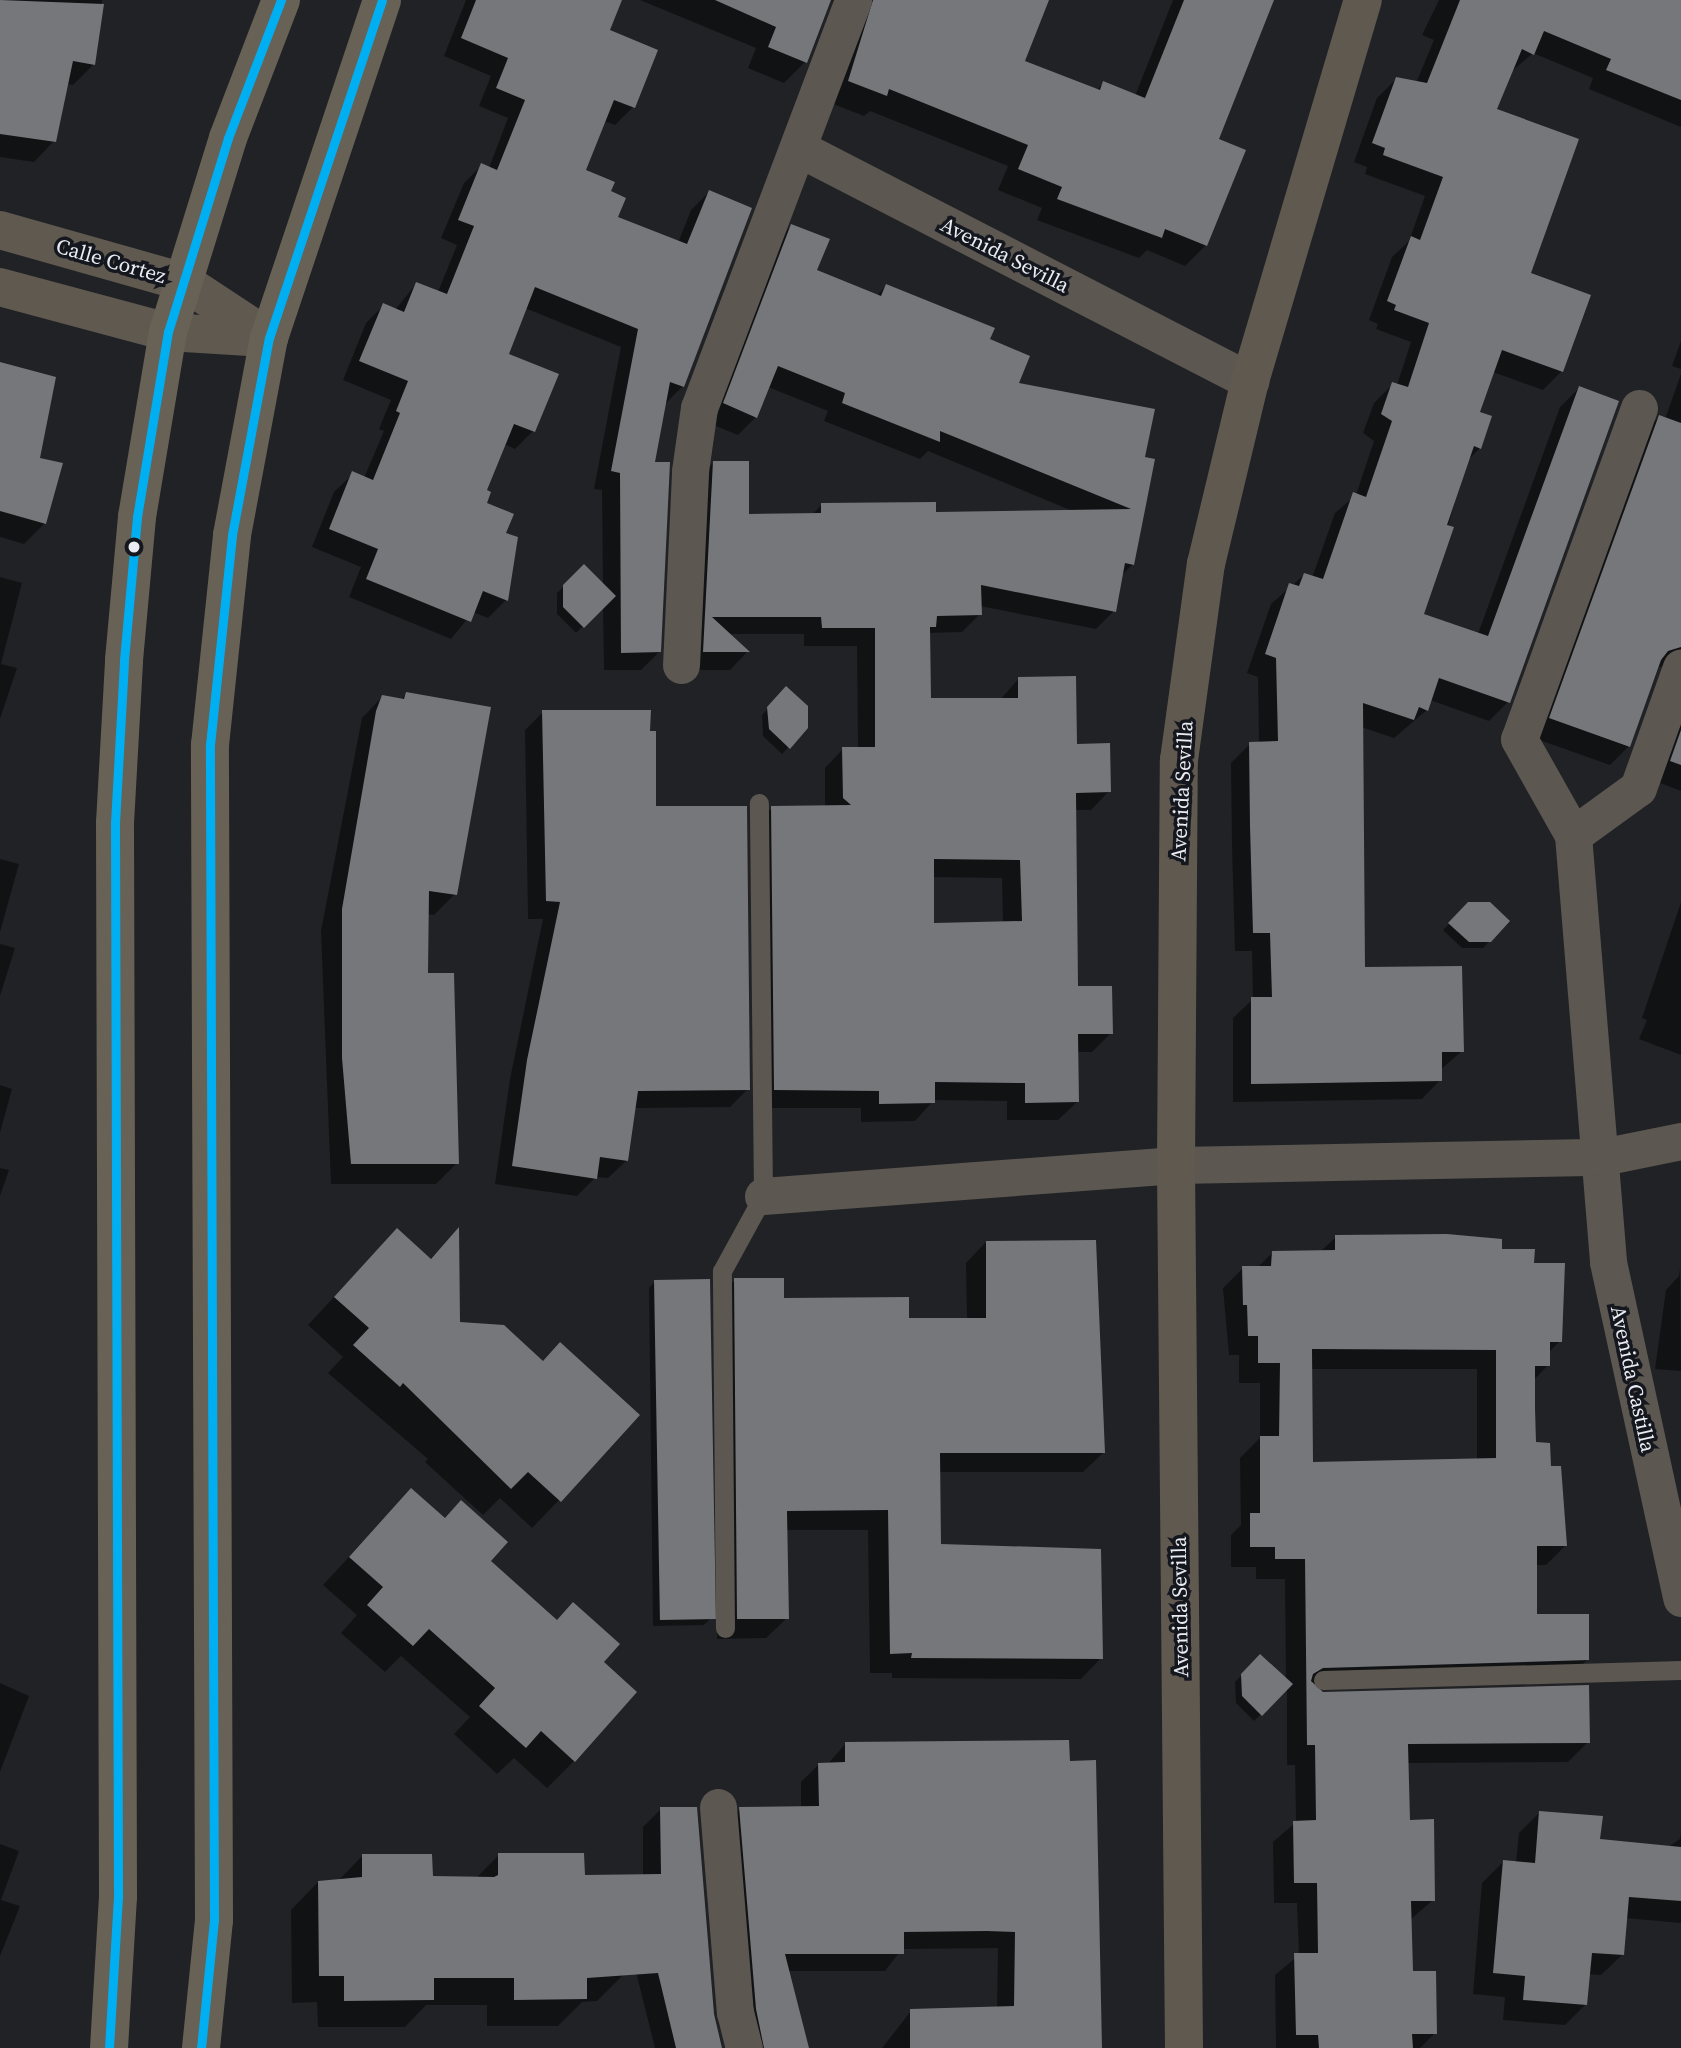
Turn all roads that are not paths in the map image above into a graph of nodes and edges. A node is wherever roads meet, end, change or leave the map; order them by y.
1 (281, 0) edge
2 (382, 0) edge
3 (853, 0) edge
4 (1363, 0) edge
5 (798, 148) junction
6 (0, 230) edge
7 (184, 282) junction
8 (0, 287) edge
9 (168, 332) junction
10 (269, 338) junction
11 (1250, 381) junction
12 (1639, 408) dead end
13 (681, 665) dead end
14 (1681, 667) edge
15 (759, 803) dead end
16 (1573, 835) junction
17 (1681, 1142) edge
18 (1602, 1157) junction
19 (1176, 1165) junction
20 (762, 1196) junction
21 (1681, 1598) edge
22 (725, 1629) dead end
23 (1681, 1670) edge
24 (1323, 1680) dead end
25 (718, 1807) dead end
26 (109, 2048) edge
27 (201, 2048) edge
28 (744, 2048) edge
29 (1184, 2048) edge

1 - 7 main road
2 - 10 main road
3 - 5 street
4 - 11 street, Avenida Sevilla
5 - 11 street, Avenida Sevilla
5 - 13 street
6 - 7 street, Calle Cortez
7 - 9 main road
7 - 10 street, Calle Cortez
8 - 9 street
9 - 10 street
9 - 26 main road
10 - 27 main road
11 - 19 street, Avenida Sevilla
12 - 16 street
14 - 16 street
15 - 20 lane
16 - 18 street, Avenida Castilla
17 - 18 street
18 - 19 street
18 - 21 street, Avenida Castilla
19 - 20 street
19 - 29 street, Avenida Sevilla
20 - 22 lane
23 - 24 lane
25 - 28 street

